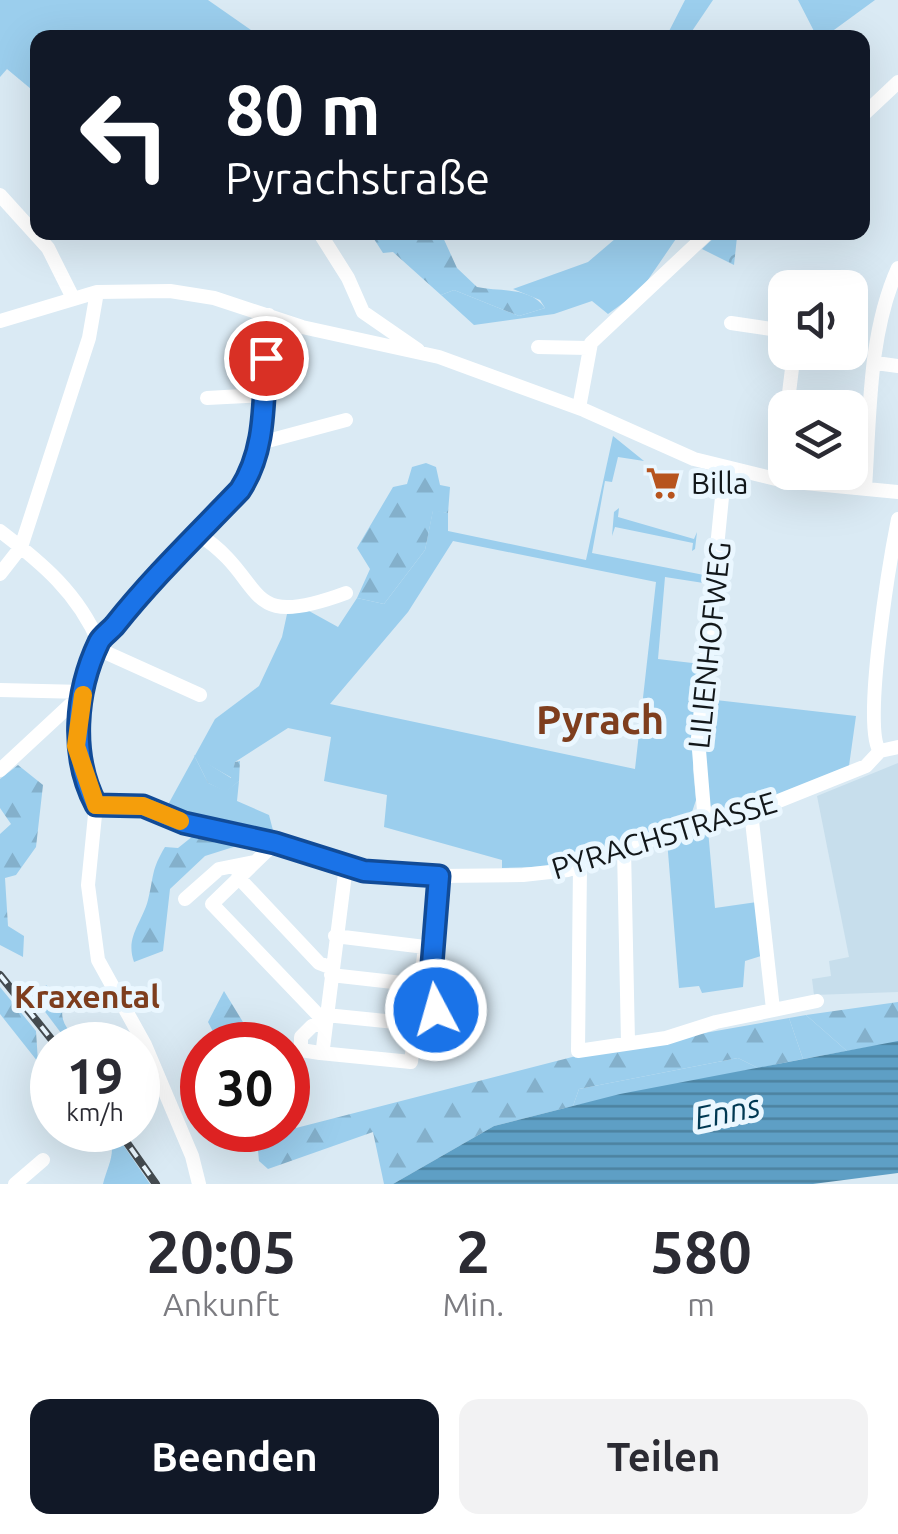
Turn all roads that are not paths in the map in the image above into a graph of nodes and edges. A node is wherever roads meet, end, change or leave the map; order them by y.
1 (898, 82) edge
2 (870, 108) edge
3 (0, 195) edge
4 (30, 228) edge
5 (41, 240) edge
6 (324, 240) edge
7 (702, 240) edge
8 (898, 268) edge
9 (97, 292) junction
10 (74, 298) junction
11 (269, 316) junction
12 (0, 320) edge
13 (731, 322) dead end
14 (768, 328) edge
15 (538, 347) dead end
16 (588, 348) junction
17 (419, 352) junction
18 (876, 363) junction
19 (898, 366) edge
20 (263, 394) junction
21 (207, 398) dead end
22 (579, 408) junction
23 (346, 420) dead end
24 (868, 441) edge
25 (260, 442) junction
26 (725, 467) junction
27 (768, 477) edge
28 (868, 488) edge
29 (898, 492) edge
30 (898, 519) edge
31 (0, 531) edge
32 (198, 534) junction
33 (21, 547) junction
34 (0, 574) edge
35 (346, 593) dead end
36 (98, 646) junction
37 (0, 690) edge
38 (84, 692) junction
39 (200, 695) dead end
40 (898, 748) edge
41 (880, 751) junction
42 (0, 770) edge
43 (96, 805) junction
44 (751, 812) junction
45 (705, 822) junction
46 (275, 843) junction
47 (624, 849) junction
48 (254, 862) junction
49 (346, 866) junction
50 (580, 866) junction
51 (439, 876) junction
52 (238, 877) junction
53 (185, 899) dead end
54 (335, 936) junction
55 (429, 945) junction
56 (331, 972) junction
57 (420, 985) junction
58 (817, 1002) dead end
59 (773, 1009) junction
60 (326, 1019) junction
61 (415, 1024) junction
62 (435, 1040) dead end
63 (628, 1042) junction
64 (320, 1052) junction
65 (42, 1160) dead end
66 (15, 1184) edge
67 (199, 1184) edge

1 - 2 street
3 - 4 street
5 - 10 street
6 - 17 street
7 - 16 street
8 - 18 street
9 - 10 street
9 - 11 street
9 - 33 street
10 - 12 street
11 - 17 street
11 - 20 street
13 - 14 street
15 - 16 street
16 - 22 street
17 - 22 street
18 - 19 street
18 - 24 street
20 - 21 street
20 - 25 street
22 - 26 street
23 - 25 street
25 - 32 street
26 - 27 street
26 - 45 street, LILIENHOFWEG
28 - 29 street
30 - 41 street
31 - 33 street
32 - 35 street
32 - 36 street
33 - 34 street
33 - 36 street
36 - 38 street
36 - 39 street
37 - 38 street
38 - 42 street
38 - 43 street
40 - 41 street, PYRACHSTRASSE
41 - 44 street, PYRACHSTRASSE
43 - 46 street, PYRACHSTRASSE
43 - 67 street
44 - 45 street, PYRACHSTRASSE
44 - 59 street
45 - 47 street, PYRACHSTRASSE
46 - 48 street
46 - 49 street, PYRACHSTRASSE
47 - 50 street, PYRACHSTRASSE
47 - 63 street
48 - 52 street
48 - 53 street
49 - 51 street, PYRACHSTRASSE
49 - 54 street
50 - 51 street, PYRACHSTRASSE
50 - 63 street
51 - 55 street
52 - 56 street
52 - 60 street
54 - 55 street
54 - 56 street
55 - 57 street
55 - 62 street
56 - 57 street
56 - 60 street
57 - 61 street
58 - 59 street
59 - 63 street
60 - 61 street
60 - 64 street
60 - 64 street
61 - 64 street
65 - 66 street

